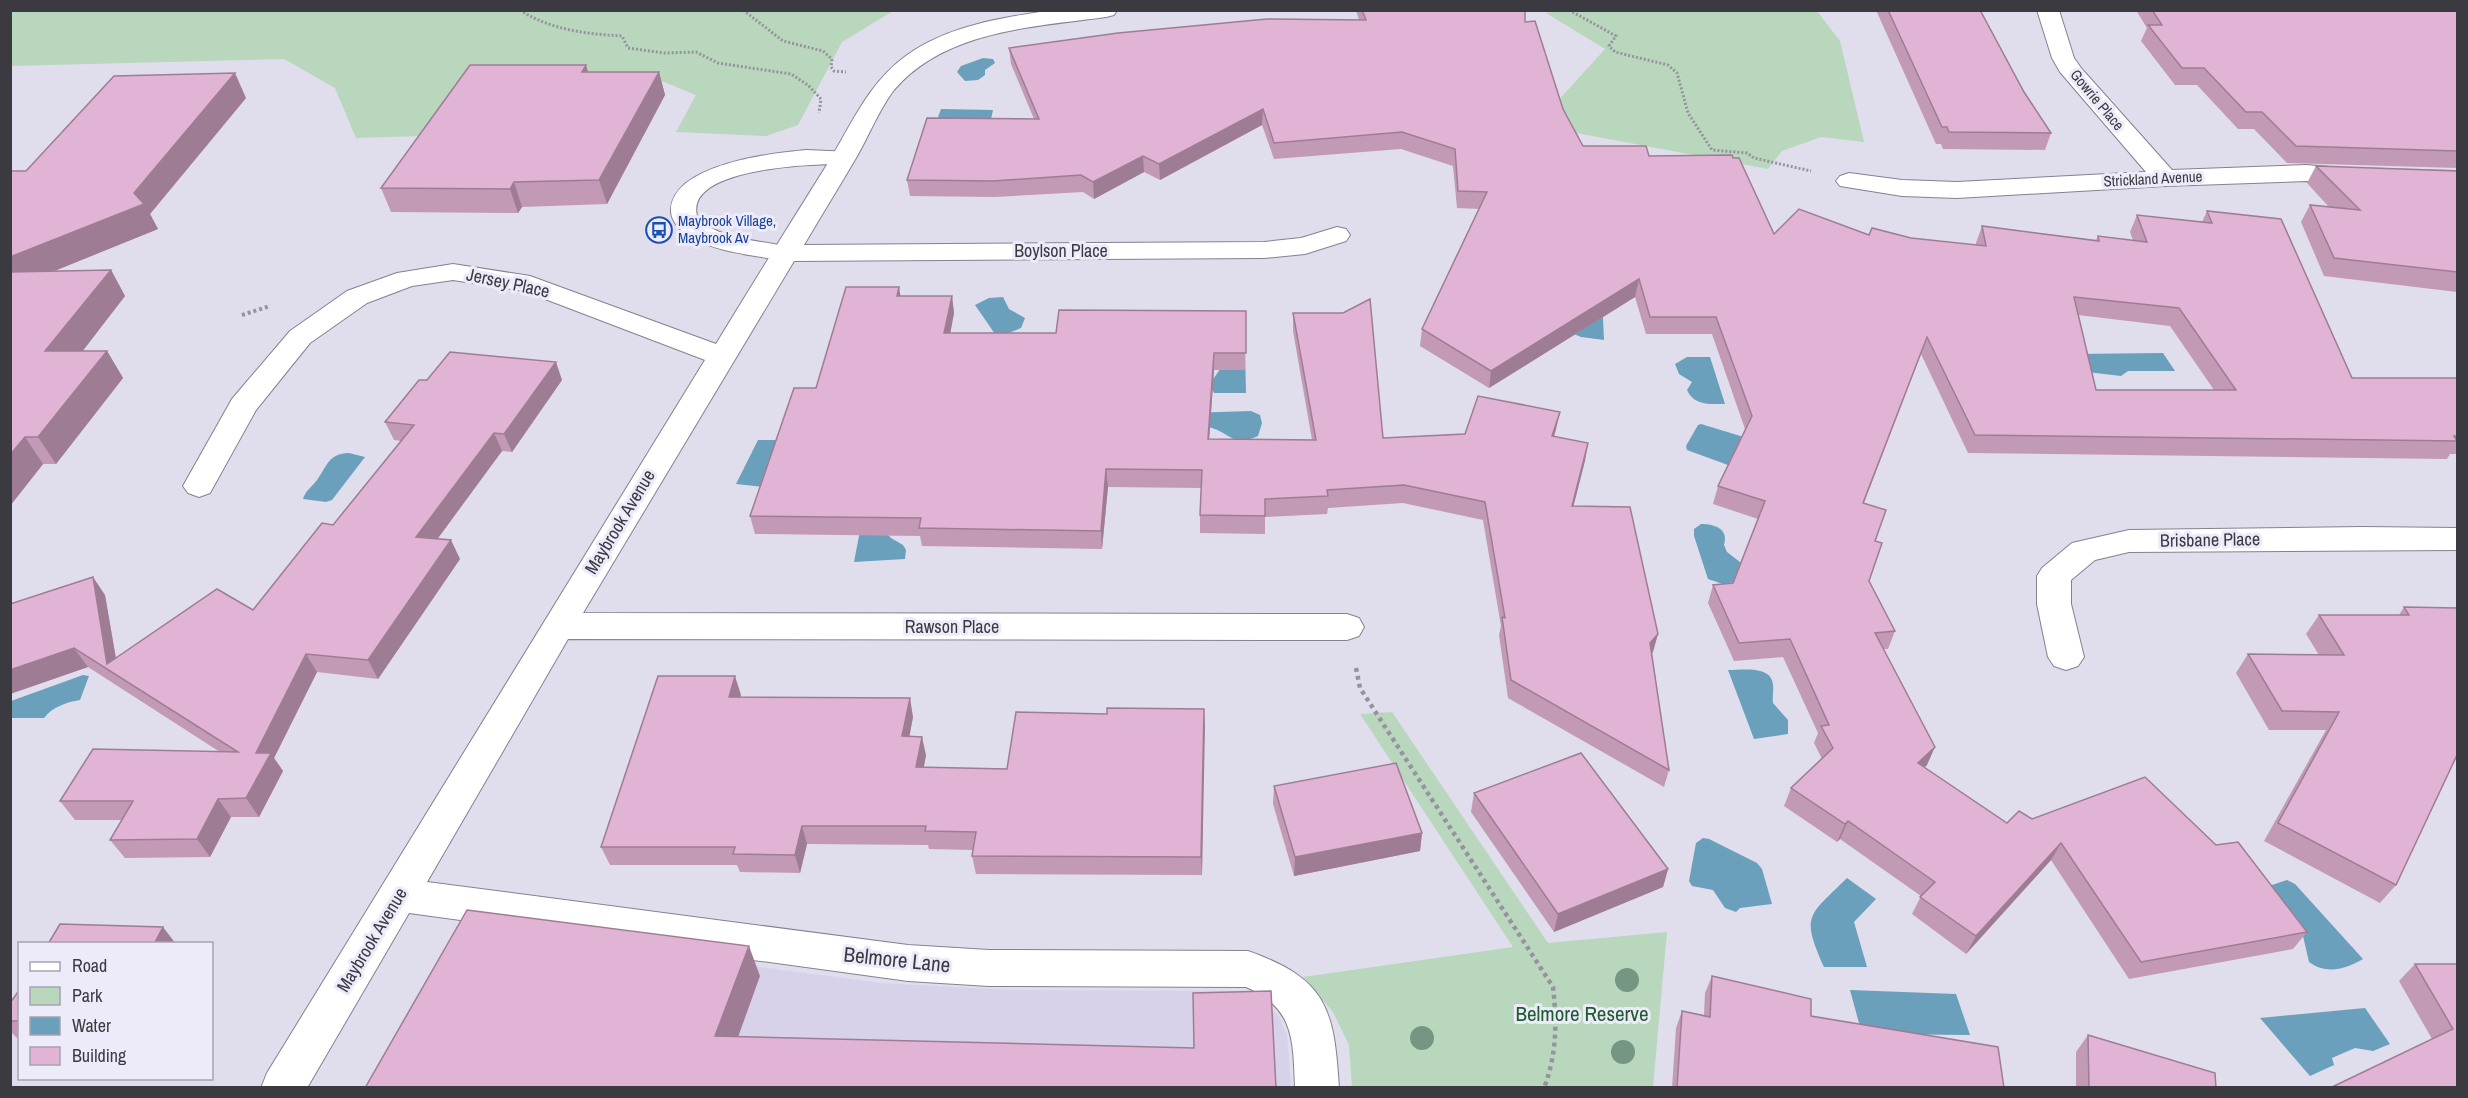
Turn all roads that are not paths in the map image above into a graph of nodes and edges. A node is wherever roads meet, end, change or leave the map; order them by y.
1 (1106, 10) edge
2 (2049, 10) edge
3 (844, 157) junction
4 (2376, 175) edge
5 (2165, 178) junction
6 (1849, 181) road end
7 (1337, 235) dead end
8 (784, 253) junction
9 (721, 356) junction
10 (199, 486) dead end
11 (2457, 539) edge
12 (558, 626) junction
13 (1347, 627) dead end
14 (2066, 657) dead end
15 (399, 895) junction
16 (283, 1088) edge
17 (1317, 1088) edge

1 - 3 street, Maybrook Avenue
2 - 5 street, Gowrie Place
3 - 8 street, Maybrook Avenue
3 - 8 lane
4 - 5 street, Strickland Avenue
5 - 6 street, Strickland Avenue
7 - 8 street, Boylson Place
8 - 9 street, Maybrook Avenue
9 - 10 street, Jersey Place
9 - 12 street, Maybrook Avenue
11 - 14 street, Brisbane Place
12 - 13 street, Rawson Place
12 - 15 street, Maybrook Avenue
15 - 16 street, Maybrook Avenue
15 - 17 street, Belmore Lane

